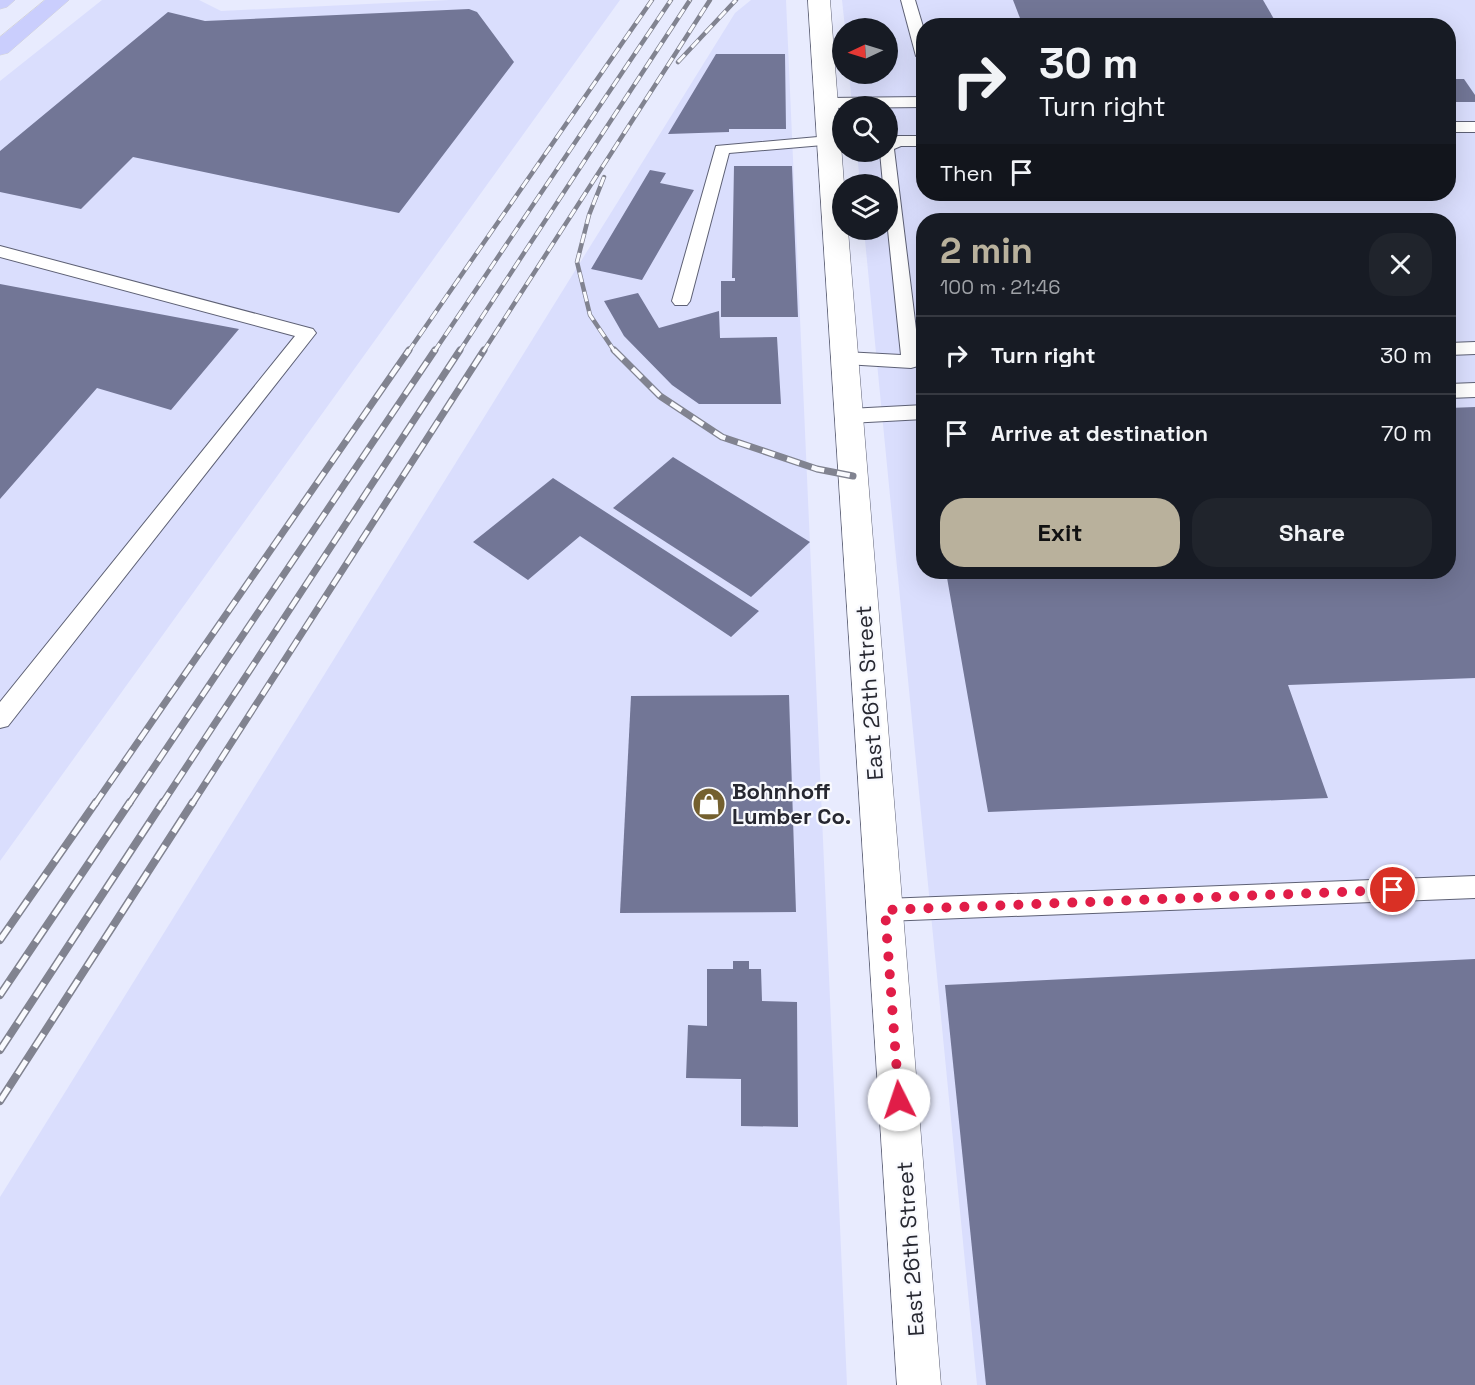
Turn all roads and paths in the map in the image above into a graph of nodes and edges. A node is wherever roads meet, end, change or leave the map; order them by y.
1 (58, 0) edge
2 (819, 0) edge
3 (908, 0) edge
4 (916, 28) edge
5 (0, 48) edge
6 (916, 102) edge
7 (826, 103) junction
8 (1475, 127) edge
9 (1456, 128) edge
10 (829, 141) junction
11 (898, 141) edge
12 (916, 141) edge
13 (889, 162) edge
14 (0, 250) edge
15 (681, 301) dead end
16 (916, 348) edge
17 (1475, 348) edge
18 (1456, 349) edge
19 (845, 358) junction
20 (916, 362) edge
21 (1475, 390) edge
22 (1456, 391) edge
23 (916, 412) edge
24 (849, 416) junction
25 (0, 719) edge
26 (1475, 887) edge
27 (885, 910) junction
28 (919, 1385) edge

1 - 5 main road
2 - 7 street, East 26th Street
3 - 4 lane
6 - 7 lane
7 - 10 street, East 26th Street
8 - 9 lane
10 - 15 lane
10 - 19 street, East 26th Street
11 - 12 lane
13 - 16 lane
14 - 25 lane
17 - 18 lane
19 - 20 lane
19 - 24 street, East 26th Street
21 - 22 lane
23 - 24 lane
24 - 27 street, East 26th Street
26 - 27 lane
27 - 28 street, East 26th Street

